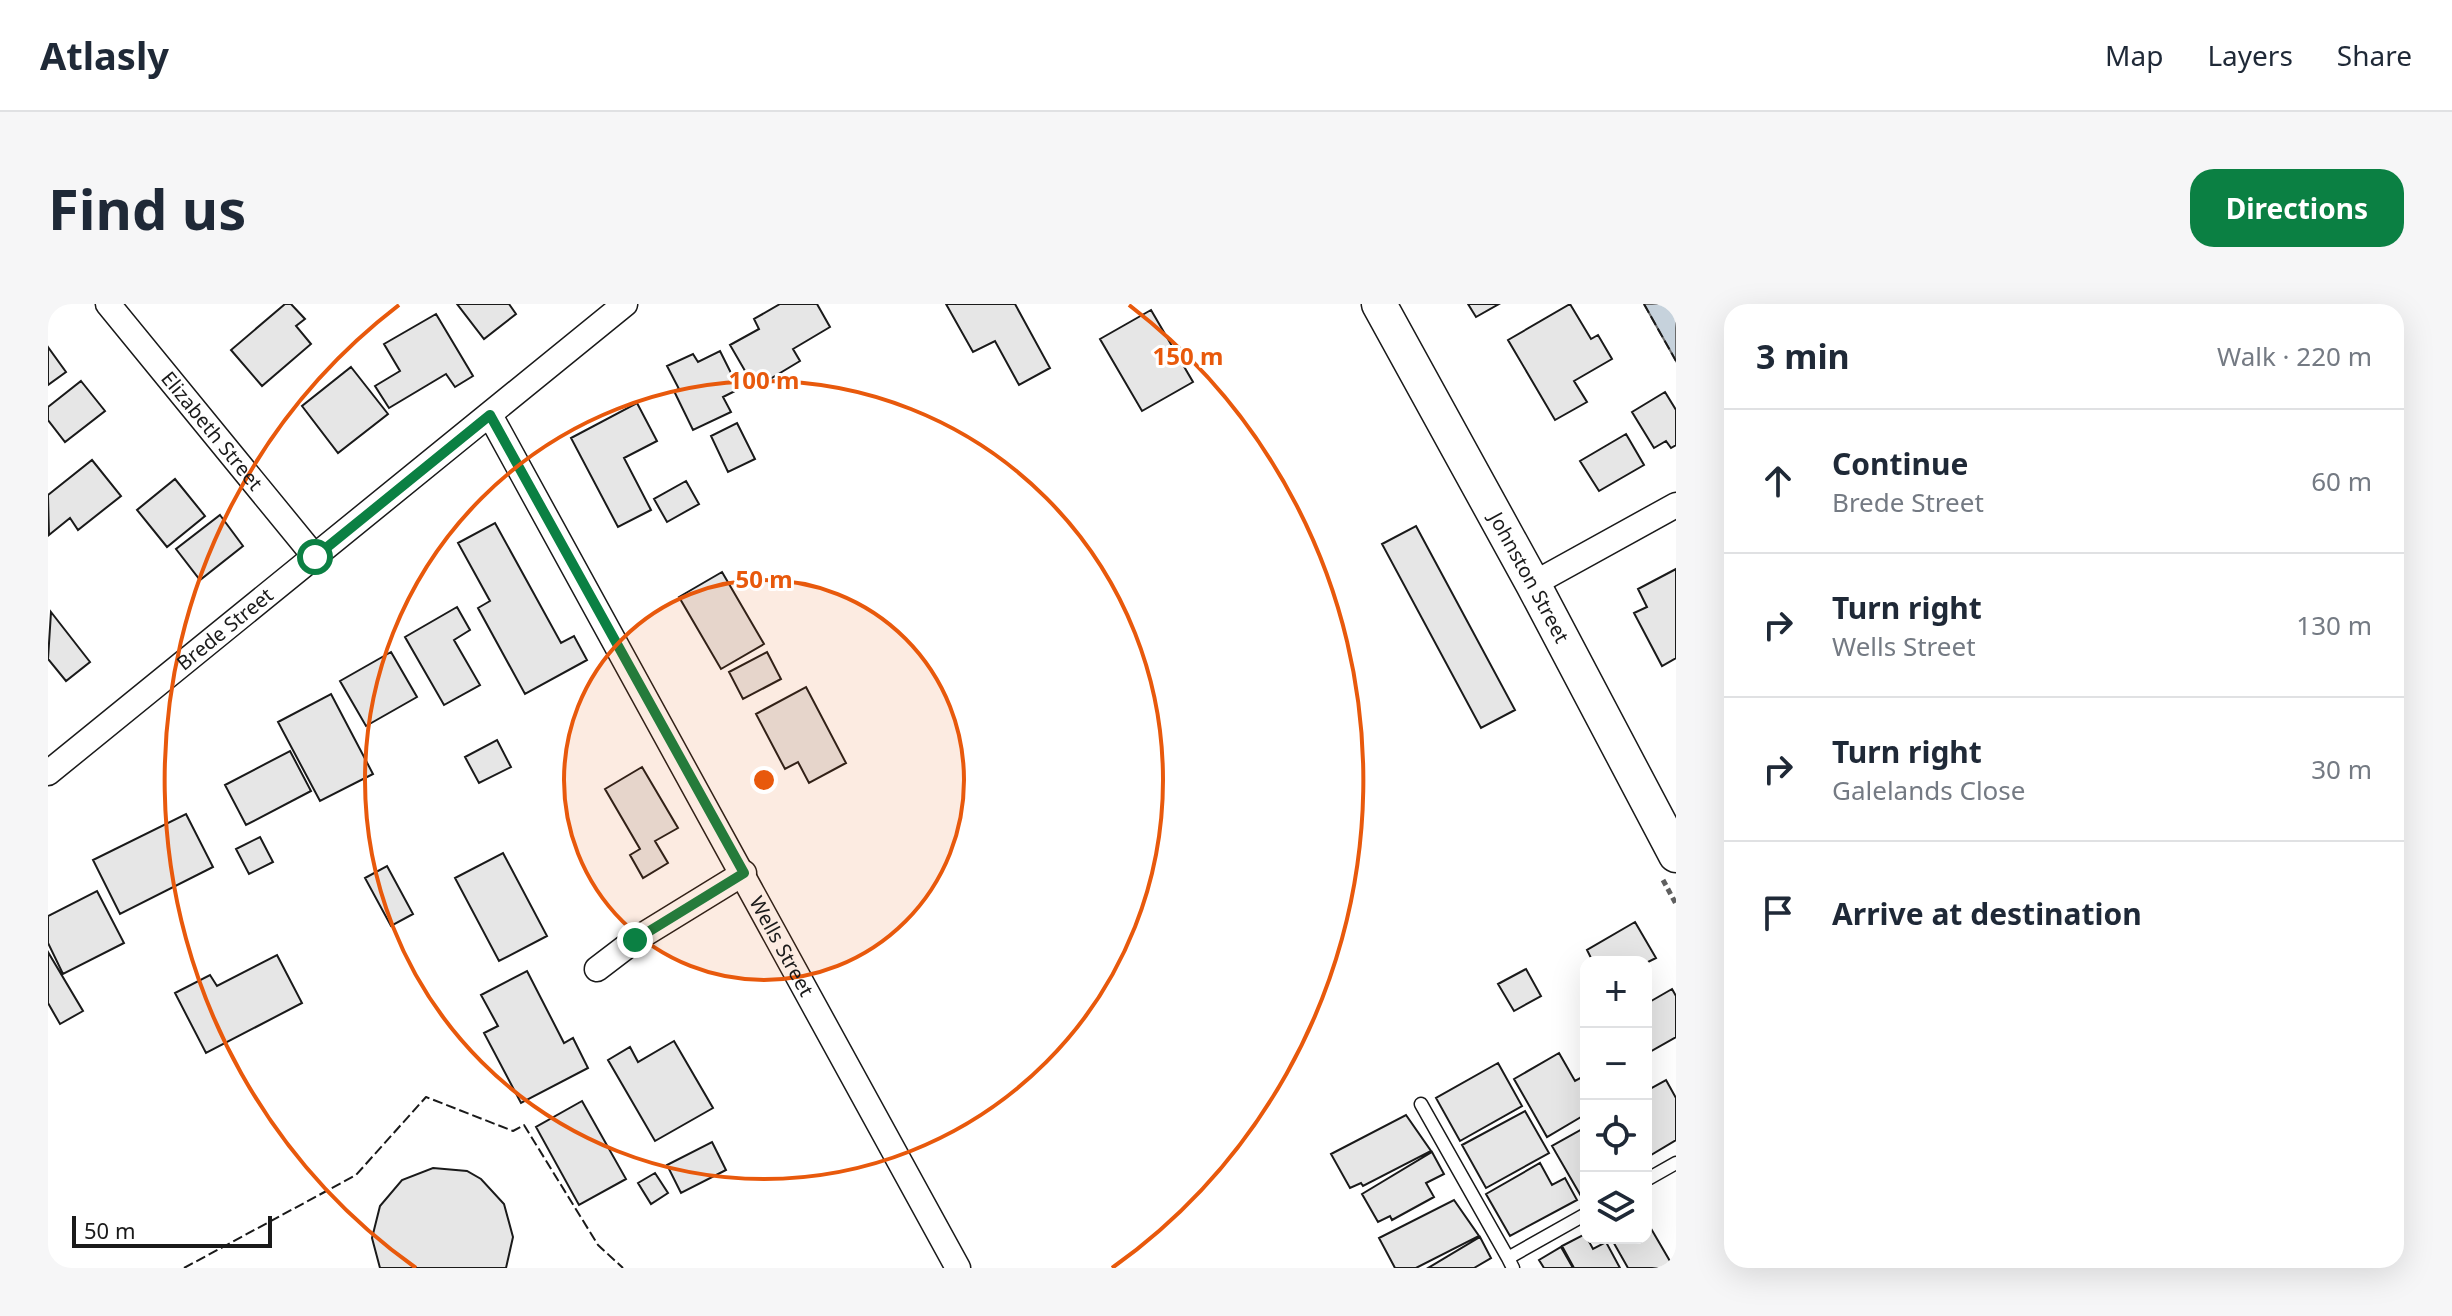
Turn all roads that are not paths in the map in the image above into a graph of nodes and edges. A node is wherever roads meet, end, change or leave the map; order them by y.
1 (108, 304) edge
2 (625, 304) edge
3 (1379, 304) edge
4 (490, 415) junction
5 (1676, 505) edge
6 (315, 557) junction
7 (1533, 584) junction
8 (48, 773) edge
9 (1675, 851) edge
10 (744, 873) junction
11 (597, 969) dead end
12 (1421, 1104) dead end
13 (1676, 1163) edge
14 (1652, 1177) edge
15 (1580, 1218) edge
16 (1510, 1263) edge
17 (958, 1268) edge

1 - 6 street, Elizabeth Street
2 - 4 street, Brede Street
3 - 7 main road, Johnston Street
4 - 6 street, Brede Street
4 - 10 street, Wells Street
5 - 7 street
6 - 8 street, Brede Street
7 - 9 main road, Johnston Street
10 - 11 street
10 - 17 street, Wells Street
12 - 16 lane
13 - 14 lane
15 - 16 lane

